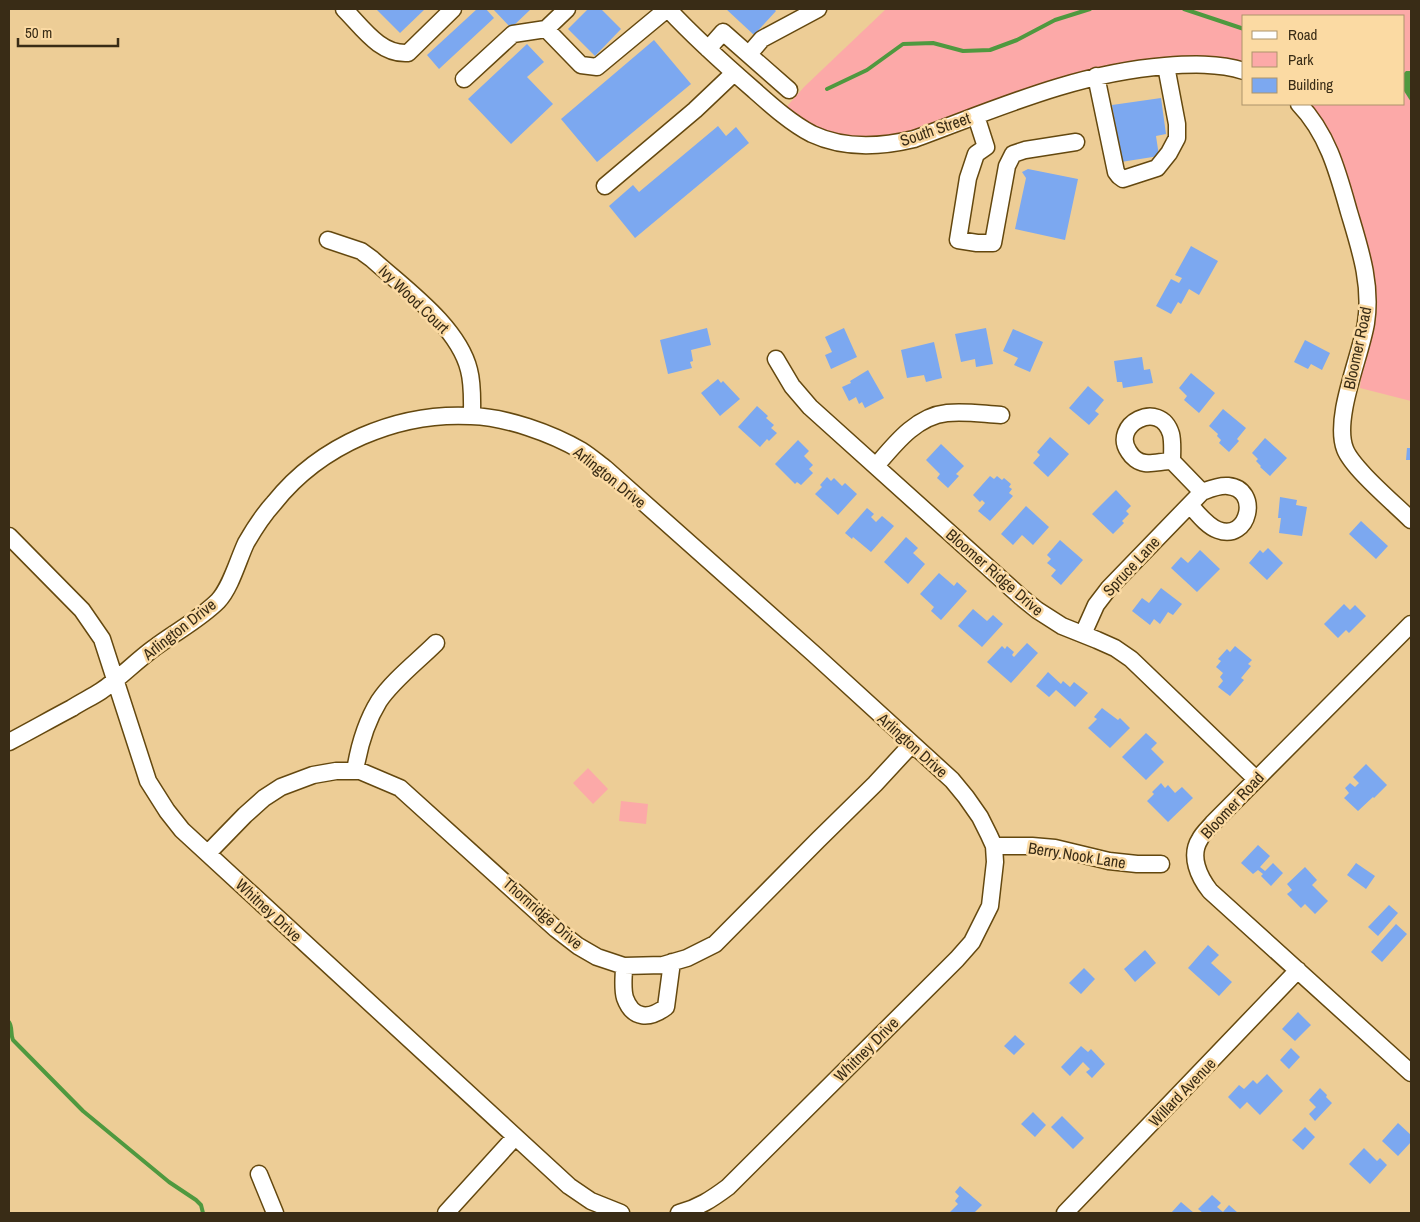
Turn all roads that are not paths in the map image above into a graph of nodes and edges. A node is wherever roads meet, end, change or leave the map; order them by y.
1 (344, 9) edge
2 (453, 9) edge
3 (567, 9) edge
4 (667, 9) edge
5 (818, 9) edge
6 (546, 29) junction
7 (708, 49) junction
8 (749, 54) junction
9 (1166, 66) junction
10 (1242, 72) edge
11 (734, 73) junction
12 (1096, 76) junction
13 (464, 79) dead end
14 (789, 90) dead end
15 (1300, 105) edge
16 (976, 116) junction
17 (1076, 142) dead end
18 (986, 147) junction
19 (1013, 154) junction
20 (604, 186) dead end
21 (328, 240) dead end
22 (776, 359) dead end
23 (1001, 415) dead end
24 (472, 416) junction
25 (1172, 461) dead end
26 (876, 466) junction
27 (1202, 492) junction
28 (1190, 505) junction
29 (1411, 520) edge
30 (9, 536) edge
31 (1411, 624) edge
32 (1083, 634) junction
33 (436, 643) dead end
34 (116, 680) junction
35 (9, 742) edge
36 (912, 744) junction
37 (355, 771) junction
38 (1256, 779) junction
39 (994, 846) junction
40 (208, 853) junction
41 (1161, 864) dead end
42 (672, 962) junction
43 (624, 966) junction
44 (1298, 970) junction
45 (1411, 1072) edge
46 (515, 1137) junction
47 (259, 1174) dead end
48 (275, 1213) edge
49 (446, 1213) edge
50 (621, 1213) edge
51 (679, 1213) edge
52 (1065, 1213) edge

1 - 2 street
3 - 6 street
4 - 6 street
4 - 7 street, South Street
5 - 8 street
6 - 13 street
7 - 8 street
7 - 11 street, South Street
8 - 14 street
9 - 10 street, South Street
9 - 12 street, South Street
9 - 12 street
11 - 16 street, South Street
11 - 20 street
12 - 16 street, South Street
15 - 29 street, Bloomer Road
16 - 18 street
17 - 19 street
18 - 19 street
18 - 19 street
21 - 24 street, Ivy Wood Court
22 - 26 street, Bloomer Ridge Drive
23 - 26 street
24 - 34 street, Arlington Drive
24 - 36 street, Arlington Drive
25 - 27 street
26 - 32 street, Bloomer Ridge Drive
27 - 28 street, Spruce Lane
27 - 28 street
28 - 32 street, Spruce Lane
30 - 34 street, Whitney Drive
31 - 38 street, Bloomer Road
32 - 38 street, Bloomer Ridge Drive
33 - 37 street
34 - 35 street, Arlington Drive
34 - 40 street, Whitney Drive
36 - 39 street, Arlington Drive
36 - 42 street, Thornridge Drive
37 - 40 street, Thornridge Drive
37 - 43 street, Thornridge Drive
38 - 44 street, Bloomer Road
39 - 41 street, Berry Nook Lane
39 - 51 street, Whitney Drive
40 - 46 street, Whitney Drive
42 - 43 street, Thornridge Drive
42 - 43 street
44 - 45 street, Bloomer Road
44 - 52 street, Willard Avenue
46 - 49 street
46 - 50 street, Whitney Drive
47 - 48 street

